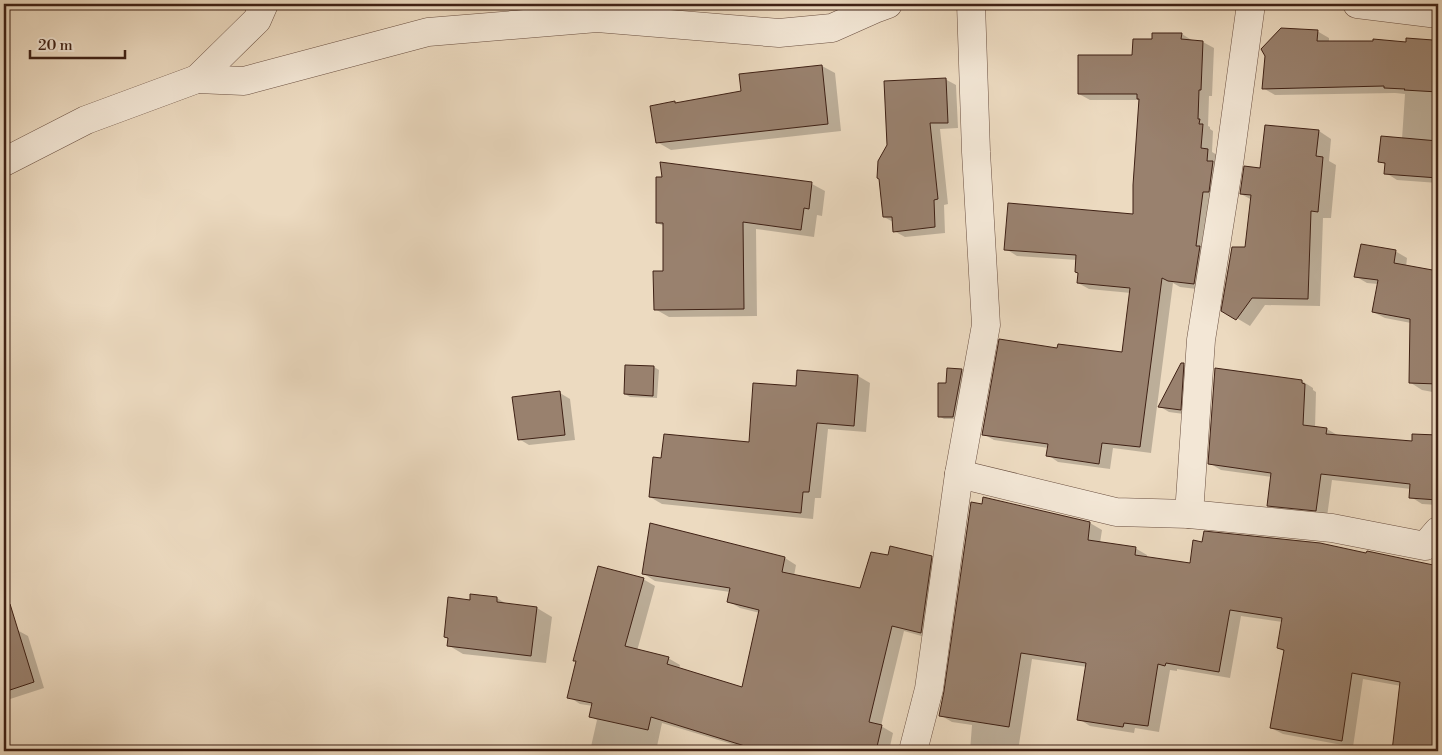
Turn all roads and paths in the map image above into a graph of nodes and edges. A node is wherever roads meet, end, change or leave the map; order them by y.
1 (264, 4) edge
2 (888, 4) edge
3 (971, 4) edge
4 (1251, 4) edge
5 (1357, 4) edge
6 (1438, 14) edge
7 (197, 79) junction
8 (4, 162) edge
9 (959, 474) junction
10 (1189, 514) junction
11 (1438, 531) edge
12 (913, 751) edge

1 - 7 street
2 - 7 street
3 - 9 street
4 - 10 street
5 - 6 street
7 - 8 street
9 - 10 street
9 - 12 street
10 - 11 street

